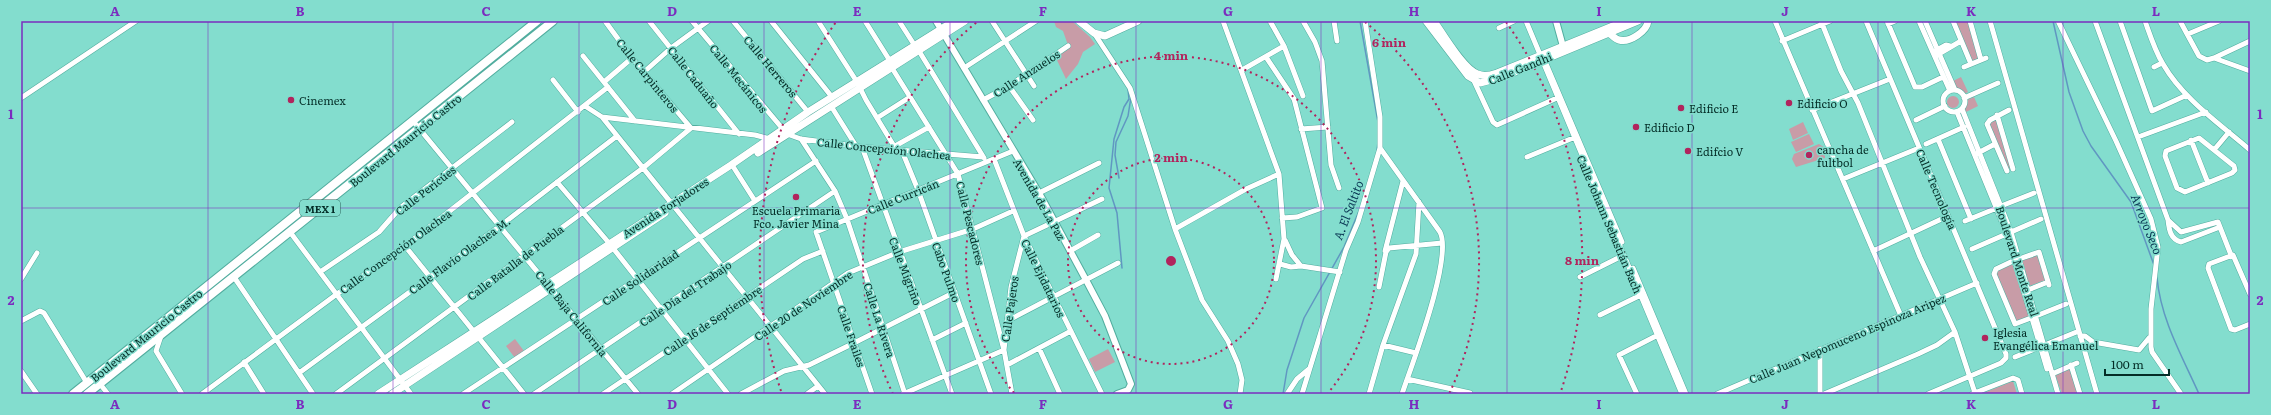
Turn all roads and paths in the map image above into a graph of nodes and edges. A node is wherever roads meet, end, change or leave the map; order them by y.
1 (136, 21) edge
2 (537, 21) edge
3 (553, 21) edge
4 (605, 21) edge
5 (649, 21) edge
6 (692, 21) edge
7 (708, 21) edge
8 (733, 21) edge
9 (771, 21) edge
10 (818, 21) edge
11 (865, 21) edge
12 (899, 21) edge
13 (936, 21) edge
14 (954, 21) edge
15 (965, 21) edge
16 (992, 21) edge
17 (1036, 21) edge
18 (1079, 21) edge
19 (1138, 21) edge
20 (1223, 21) edge
21 (1270, 21) edge
22 (1303, 21) edge
23 (1334, 21) edge
24 (1365, 21) edge
25 (1426, 21) edge
26 (1434, 21) edge
27 (1514, 21) edge
28 (1526, 21) edge
29 (1556, 21) edge
30 (1625, 21) edge
31 (1638, 21) edge
32 (1648, 21) edge
33 (1775, 21) edge
34 (1830, 21) edge
35 (1866, 21) edge
36 (1895, 21) edge
37 (1918, 21) edge
38 (1925, 21) edge
39 (1953, 21) edge
40 (1970, 21) edge
41 (1990, 21) edge
42 (2058, 21) edge
43 (2095, 21) edge
44 (2120, 21) edge
45 (2145, 21) edge
46 (2180, 21) edge
47 (2219, 21) edge
48 (1887, 22) edge
49 (1822, 23) edge
50 (1499, 28) dead end
51 (527, 29) junction
52 (698, 29) junction
53 (943, 32) junction
54 (1094, 32) junction
55 (1609, 33) junction
56 (2188, 34) junction
57 (1005, 41) junction
58 (1337, 41) dead end
59 (1782, 41) junction
60 (1961, 41) junction
61 (2250, 41) edge
62 (1068, 46) dead end
63 (1284, 46) junction
64 (520, 48) junction
65 (671, 48) junction
66 (917, 48) junction
67 (1564, 48) junction
68 (1936, 53) junction
69 (583, 56) dead end
70 (1266, 57) junction
71 (632, 58) junction
72 (1541, 58) junction
73 (2214, 58) junction
74 (890, 61) junction
75 (2162, 63) junction
76 (1971, 64) junction
77 (1964, 67) dead end
78 (2154, 67) dead end
79 (892, 68) junction
80 (964, 68) junction
81 (1242, 70) junction
82 (2250, 71) edge
83 (644, 72) junction
84 (1025, 74) junction
85 (1943, 77) junction
86 (1890, 79) junction
87 (553, 80) dead end
88 (1474, 81) junction
89 (604, 82) junction
90 (1998, 83) dead end
91 (859, 85) junction
92 (1009, 86) junction
93 (1034, 86) dead end
94 (608, 87) junction
95 (1952, 91) junction
96 (1854, 95) junction
97 (2187, 95) junction
98 (832, 96) junction
99 (1302, 96) dead end
100 (910, 97) junction
101 (21, 98) edge
102 (1557, 98) junction
103 (1964, 98) junction
104 (983, 100) junction
105 (585, 106) junction
106 (832, 106) junction
107 (1945, 106) junction
108 (1812, 110) junction
109 (1960, 110) junction
110 (2009, 110) dead end
111 (578, 112) junction
112 (808, 112) junction
113 (2206, 112) junction
114 (1997, 116) junction
115 (602, 117) junction
116 (877, 118) junction
117 (1033, 120) dead end
118 (1916, 120) dead end
119 (413, 121) junction
120 (635, 121) junction
121 (512, 122) dead end
122 (929, 127) junction
123 (1328, 127) junction
124 (1964, 127) junction
125 (691, 128) junction
126 (419, 129) junction
127 (1301, 129) junction
128 (1993, 131) dead end
129 (2229, 132) junction
130 (784, 133) junction
131 (739, 134) junction
132 (617, 136) junction
133 (2138, 137) junction
134 (1573, 138) junction
135 (770, 139) junction
136 (802, 139) junction
137 (1938, 139) junction
138 (2191, 140) junction
139 (1926, 144) dead end
140 (1995, 144) junction
141 (859, 147) junction
142 (1380, 148) junction
143 (1919, 148) junction
144 (898, 149) junction
145 (2214, 150) junction
146 (2250, 150) edge
147 (1013, 151) junction
148 (1976, 152) junction
149 (948, 154) junction
150 (983, 157) junction
151 (1527, 157) dead end
152 (994, 159) junction
153 (816, 161) junction
154 (986, 162) junction
155 (1099, 163) dead end
156 (1882, 164) junction
157 (2019, 166) dead end
158 (643, 168) junction
159 (734, 168) junction
160 (2013, 168) junction
161 (452, 169) junction
162 (2007, 171) junction
163 (958, 174) junction
164 (1279, 174) junction
165 (1843, 179) junction
166 (1403, 181) junction
167 (557, 182) junction
168 (2208, 183) junction
169 (1339, 188) dead end
170 (918, 190) junction
171 (835, 191) junction
172 (1039, 193) junction
173 (2034, 193) dead end
174 (473, 194) junction
175 (1102, 199) dead end
176 (755, 201) junction
177 (1419, 202) junction
178 (673, 205) junction
179 (882, 205) junction
180 (1999, 207) junction
181 (1013, 211) junction
182 (582, 212) junction
183 (1948, 216) junction
184 (1282, 218) junction
185 (2041, 218) dead end
186 (846, 219) junction
187 (2168, 220) junction
188 (1054, 222) junction
189 (500, 226) junction
190 (2220, 227) junction
191 (973, 228) junction
192 (1175, 229) junction
193 (290, 232) junction
194 (816, 232) joint
195 (1911, 233) junction
196 (2009, 233) junction
197 (1098, 235) dead end
198 (1024, 236) junction
199 (699, 238) junction
200 (1284, 239) junction
201 (936, 241) junction
202 (1442, 243) junction
203 (1417, 245) junction
204 (405, 246) junction
205 (611, 246) junction
206 (1972, 249) dead end
207 (823, 251) junction
208 (1070, 251) junction
209 (1873, 251) junction
210 (899, 252) junction
211 (37, 253) dead end
212 (1624, 254) junction
213 (524, 255) junction
214 (2231, 255) junction
215 (1383, 259) dead end
216 (2017, 260) junction
217 (1118, 263) dead end
218 (1280, 264) junction
219 (1301, 266) junction
220 (863, 267) junction
221 (723, 268) junction
222 (320, 272) junction
223 (1340, 272) junction
224 (430, 276) junction
225 (234, 277) junction
226 (1580, 277) dead end
227 (21, 279) edge
228 (637, 279) junction
229 (1276, 279) dead end
230 (1086, 280) junction
231 (834, 283) junction
232 (1977, 283) junction
233 (549, 286) junction
234 (1379, 287) dead end
235 (2028, 290) junction
236 (955, 292) junction
237 (337, 294) junction
238 (2250, 294) edge
239 (1641, 295) junction
240 (746, 297) junction
241 (1054, 297) junction
242 (1940, 299) junction
243 (2066, 304) dead end
244 (455, 306) junction
245 (661, 309) junction
246 (921, 309) junction
247 (1600, 315) dead end
248 (1901, 316) junction
249 (2034, 317) junction
250 (576, 319) junction
251 (21, 321) edge
252 (1008, 321) junction
253 (966, 323) junction
254 (2250, 324) edge
255 (361, 327) junction
256 (771, 327) junction
257 (882, 328) junction
258 (1071, 331) junction
259 (1955, 332) junction
260 (2079, 333) junction
261 (476, 334) junction
262 (1658, 335) junction
263 (161, 336) junction
264 (2150, 337) junction
265 (275, 339) junction
266 (685, 339) junction
267 (932, 340) junction
268 (2093, 342) junction
269 (854, 343) junction
270 (1383, 345) junction
271 (2042, 346) junction
272 (1039, 348) junction
273 (601, 349) junction
274 (1820, 349) junction
275 (1004, 350) junction
276 (2084, 350) junction
277 (2140, 350) junction
278 (2152, 352) junction
279 (1416, 353) junction
280 (2015, 357) dead end
281 (386, 359) junction
282 (979, 360) junction
283 (244, 362) junction
284 (2077, 363) dead end
285 (1007, 365) junction
286 (803, 366) junction
287 (2071, 366) junction
288 (503, 368) junction
289 (1309, 368) junction
290 (709, 369) junction
291 (21, 371) edge
292 (299, 374) junction
293 (2052, 374) junction
294 (945, 375) junction
295 (1969, 377) junction
296 (626, 379) junction
297 (1408, 379) junction
298 (403, 382) junction
299 (87, 383) junction
300 (100, 384) junction
301 (818, 386) junction
302 (1470, 393) dead end
303 (37, 394) edge
304 (73, 394) edge
305 (87, 394) edge
306 (108, 394) edge
307 (182, 394) edge
308 (202, 394) edge
309 (264, 394) edge
310 (313, 394) edge
311 (336, 394) edge
312 (378, 394) edge
313 (392, 394) edge
314 (411, 394) edge
315 (463, 394) edge
316 (524, 394) edge
317 (534, 394) edge
318 (603, 394) edge
319 (638, 394) edge
320 (672, 394) edge
321 (728, 394) edge
322 (741, 394) edge
323 (807, 394) edge
324 (825, 394) edge
325 (872, 394) edge
326 (904, 394) edge
327 (952, 394) edge
328 (990, 394) edge
329 (1012, 394) edge
330 (1060, 394) edge
331 (1102, 394) edge
332 (1117, 394) edge
333 (1240, 394) edge
334 (1287, 394) edge
335 (1302, 394) edge
336 (1369, 394) edge
337 (1402, 394) edge
338 (1637, 394) edge
339 (1682, 394) edge
340 (1686, 394) edge
341 (1717, 394) edge
342 (1820, 394) edge
343 (1824, 394) edge
344 (1928, 394) edge
345 (1974, 394) edge
346 (2022, 394) edge
347 (2056, 394) edge
348 (2080, 394) edge
349 (2097, 394) edge
350 (2180, 394) edge

1 - 101 street
2 - 51 main road, Boulevard Mauricio Castro / MEX 1
3 - 64 main road, Boulevard Mauricio Castro / MEX 1
4 - 71 street, Calle Carpinteros
5 - 65 street, Calle Caduaño
6 - 52 street, Calle Mecánicos
7 - 52 street
8 - 112 street, Calle Herreros
9 - 98 street
10 - 91 street, Cabo Pulmo
11 - 74 street
12 - 66 street
13 - 53 street, Avenida de La Paz
14 - 53 main road, Avenida Forjadores
15 - 53 main road, Avenida Forjadores
16 - 57 street
17 - 57 street
18 - 54 main road
19 - 54 main road
20 - 81 street
21 - 63 street
22 - 123 street
23 - 58 street
24 - 142 street
25 - 88 main road, Calle Gandhi
26 - 72 main road, Calle Gandhi
27 - 50 street
28 - 72 street
29 - 67 street
30 - 67 main road, Calle Gandhi
31 - 55 main road, Calle Gandhi
32 - 55 main road
33 - 59 street
34 - 49 street
35 - 86 street, Calle Tecnología
36 - 48 street
37 - 68 street
38 - 68 street
39 - 60 street
40 - 76 street
41 - 260 street
42 - 264 street
43 - 133 street
44 - 97 street
45 - 75 street
46 - 56 street
47 - 56 street
48 - 85 street
49 - 59 street
49 - 96 street
51 - 64 main road
51 - 119 main road, Boulevard Mauricio Castro / MEX 1
52 - 65 street
52 - 130 street, Calle Mecánicos
53 - 66 main road, Avenida Forjadores
53 - 80 street, Avenida de La Paz
54 - 192 street
55 - 67 main road, Calle Gandhi
56 - 73 street
57 - 80 street
57 - 84 street
59 - 108 street
60 - 68 street
60 - 76 street
61 - 73 street
62 - 84 street, Calle Anzuelos
63 - 70 street
63 - 99 street
64 - 126 main road, Boulevard Mauricio Castro / MEX 1
65 - 83 street
65 - 131 street, Calle Caduaño
66 - 74 main road, Avenida Forjadores
66 - 79 main road, Avenida Forjadores
66 - 150 street
67 - 72 main road, Calle Gandhi
68 - 85 street
68 - 95 street
69 - 89 street
70 - 81 street
70 - 127 street
71 - 83 street, Calle Carpinteros
71 - 89 street
72 - 88 main road, Calle Gandhi
72 - 102 street, Calle Johann Sebastián Bach
72 - 340 street, Calle Johann Sebastián Bach
73 - 82 street
74 - 91 main road, Avenida Forjadores
75 - 78 street
75 - 97 street
76 - 77 street
79 - 91 main road, Avenida Forjadores
79 - 100 street, Calle Pescadores
80 - 104 street, Avenida de La Paz
81 - 164 street
83 - 125 street, Calle Carpinteros
84 - 92 street, Calle Anzuelos
84 - 93 street
85 - 95 street
86 - 96 street
86 - 143 street, Calle Tecnología
87 - 111 street
88 - 102 street
89 - 94 street
90 - 103 street
91 - 98 main road, Avenida Forjadores
91 - 106 main road, Avenida Forjadores
91 - 116 street, Cabo Pulmo
92 - 104 street, Calle Anzuelos
92 - 117 street
94 - 105 street, Calle Concepción Olachea
94 - 120 street
95 - 103 street
95 - 107 street
96 - 108 street
96 - 156 street
97 - 113 street
98 - 112 main road, Avenida Forjadores
100 - 116 street
100 - 122 street, Calle Pescadores
102 - 134 street, Calle Johann Sebastián Bach
103 - 109 street
104 - 147 street, Avenida de La Paz
105 - 111 street, Calle Concepción Olachea
105 - 115 street
106 - 130 main road, Avenida Forjadores
106 - 141 street, Calle Migriño
107 - 109 street
107 - 118 street
108 - 165 street
109 - 124 street, Boulevard Monte Real
109 - 148 street, Boulevard Monte Real
110 - 114 street
111 - 174 street, Calle Concepción Olachea
112 - 130 main road, Avenida Forjadores
113 - 129 street
113 - 133 street
114 - 140 street
114 - 160 street
115 - 120 street
115 - 132 street
116 - 144 street, Cabo Pulmo
119 - 126 street, Calle Baja California
119 - 299 main road, Boulevard Mauricio Castro / MEX 1
120 - 125 street
121 - 161 street, Calle Pericúes
122 - 144 street
122 - 149 street, Calle Pescadores
123 - 127 street
123 - 169 street
124 - 137 street
124 - 148 street, Boulevard Monte Real
125 - 131 street
125 - 158 street, Calle Batalla de Puebla
126 - 161 street, Calle Baja California
126 - 193 main road, Boulevard Mauricio Castro / MEX 1
127 - 184 street
128 - 162 street
129 - 145 street
129 - 146 street
130 - 135 main road, Avenida Forjadores
130 - 136 street, Calle Concepción Olachea
130 - 159 main road, Avenida Forjadores
131 - 135 street
132 - 158 street
132 - 167 street, Calle Flavio Olachea M.
133 - 187 street
134 - 151 street
134 - 212 street, Calle Johann Sebastián Bach
135 - 178 main road, Avenida Forjadores
136 - 141 street, Calle Concepción Olachea
136 - 153 street, Calle La Rivera
137 - 139 street
137 - 180 street
138 - 145 street
138 - 168 street
138 - 168 street
140 - 148 street
140 - 162 street
141 - 144 street, Calle Concepción Olachea
141 - 179 street, Calle Migriño
142 - 166 street
142 - 223 street
143 - 156 street
143 - 183 street, Calle Tecnología
144 - 149 street, Calle Concepción Olachea
144 - 170 street, Cabo Pulmo
145 - 168 street
147 - 152 street, Calle Curricán
147 - 172 street, Avenida de La Paz
148 - 180 street, Boulevard Monte Real
149 - 150 street, Calle Concepción Olachea
149 - 163 street, Calle Pescadores
150 - 154 street
152 - 154 street, Calle Curricán
152 - 181 street, Calle Ejidatarios
153 - 171 street, Calle La Rivera
153 - 176 street, Calle Solidaridad
154 - 163 street, Calle Curricán
155 - 172 street
156 - 165 street
156 - 195 street
157 - 160 street
158 - 178 street
158 - 182 street, Calle Batalla de Puebla
159 - 176 street
159 - 178 main road, Avenida Forjadores
160 - 162 street
161 - 174 street, Calle Baja California
161 - 222 street, Calle Pericúes
163 - 170 street, Calle Curricán
163 - 191 street, Calle Pescadores
164 - 184 street
164 - 192 street
165 - 209 street
166 - 177 street
166 - 215 street
167 - 182 street
167 - 189 street, Calle Flavio Olachea M.
170 - 179 street, Calle Curricán
170 - 201 street, Cabo Pulmo
171 - 186 street, Calle La Rivera
171 - 221 street, Calle Día del Trabajo
172 - 188 street, Avenida de La Paz
173 - 180 street
174 - 189 street, Calle Baja California
174 - 204 street, Calle Concepción Olachea
175 - 188 street
176 - 199 street, Calle Solidaridad
177 - 202 street
177 - 203 street
178 - 199 street
178 - 205 main road, Avenida Forjadores
179 - 186 street, Calle Curricán
179 - 210 street, Calle Migriño
180 - 196 street, Boulevard Monte Real
181 - 191 street, Calle 20 de Noviembre
181 - 198 street, Calle Ejidatarios
182 - 205 street
182 - 213 street, Calle Batalla de Puebla
183 - 195 street
183 - 232 street, Calle Tecnología
184 - 200 street
185 - 196 street
186 - 194 street, Calle Curricán
186 - 220 street, Calle La Rivera
187 - 190 street
187 - 190 street
188 - 198 street
188 - 208 street, Avenida de La Paz
189 - 213 street, Calle Baja California
189 - 224 street, Calle Flavio Olachea M.
190 - 214 street
191 - 201 street, Calle 20 de Noviembre
191 - 275 street, Calle Pescadores
192 - 333 street
193 - 222 street
193 - 225 main road, Boulevard Mauricio Castro / MEX 1
194 - 207 street, Calle Frailes
195 - 209 street
195 - 242 street
196 - 206 street
196 - 216 street, Boulevard Monte Real
197 - 208 street
198 - 241 street, Calle Ejidatarios
198 - 252 street, Calle Pajeros
199 - 221 street
199 - 228 street, Calle Solidaridad
200 - 218 street
200 - 219 street
201 - 210 street, Calle 20 de Noviembre
201 - 236 street, Cabo Pulmo
202 - 203 street
202 - 279 street
203 - 234 street
203 - 270 street
204 - 224 street
204 - 237 street, Calle Concepción Olachea
205 - 228 street
205 - 233 main road, Avenida Forjadores
207 - 231 street, Calle Frailes
207 - 240 street, Calle 16 de Septiembre
208 - 230 street, Avenida de La Paz
209 - 248 street
210 - 220 street, Calle 20 de Noviembre
210 - 246 street, Calle Migriño
211 - 227 street
212 - 226 street
212 - 239 street, Calle Johann Sebastián Bach
213 - 233 street, Calle Baja California
213 - 244 street, Calle Batalla de Puebla
214 - 238 street
214 - 254 street
216 - 235 street, Boulevard Monte Real
216 - 235 street
216 - 249 street, Boulevard Monte Real
216 - 249 street
217 - 230 street
218 - 219 street
218 - 229 street
219 - 223 street
220 - 231 street, Calle 20 de Noviembre
220 - 257 street, Calle La Rivera
221 - 240 street
221 - 245 street, Calle Día del Trabajo
222 - 237 street
223 - 289 street
224 - 244 street
224 - 255 street, Calle Flavio Olachea M.
225 - 263 main road, Boulevard Mauricio Castro / MEX 1
225 - 265 street
228 - 245 street
228 - 250 street, Calle Solidaridad
230 - 241 street
230 - 332 street, Avenida de La Paz
231 - 256 street, Calle 20 de Noviembre
231 - 269 street, Calle Frailes
232 - 242 street, Calle Juan Nepomuceno Espinoza Aripez
232 - 295 street, Calle Tecnología
233 - 250 street, Calle Baja California
233 - 261 main road, Avenida Forjadores
235 - 249 street, Boulevard Monte Real
236 - 246 street
236 - 253 street, Cabo Pulmo
237 - 255 street
237 - 265 street, Calle Concepción Olachea
239 - 247 street
239 - 262 street, Calle Johann Sebastián Bach
240 - 256 street
240 - 266 street, Calle 16 de Septiembre
241 - 252 street
241 - 258 street, Calle Ejidatarios
242 - 248 street, Calle Juan Nepomuceno Espinoza Aripez
242 - 259 street
243 - 249 street
244 - 261 street
244 - 281 street, Calle Batalla de Puebla
245 - 266 street
245 - 273 street, Calle Día del Trabajo
246 - 257 street
246 - 267 street, Calle Migriño
248 - 274 street, Calle Juan Nepomuceno Espinoza Aripez
249 - 271 street, Boulevard Monte Real
250 - 273 street, Calle Baja California
250 - 288 street, Calle Solidaridad
251 - 299 street
252 - 275 street, Calle Pajeros
253 - 267 street
253 - 282 street, Cabo Pulmo
255 - 281 street
255 - 292 street, Calle Flavio Olachea M.
256 - 286 street
256 - 290 street, Calle 20 de Noviembre
257 - 269 street
257 - 326 street, Calle La Rivera
258 - 272 street
258 - 331 street, Calle Ejidatarios
259 - 295 street
259 - 343 street
260 - 268 street
260 - 271 street
260 - 276 street
261 - 288 street
261 - 298 main road, Avenida Forjadores
262 - 338 street
262 - 339 street, Calle Johann Sebastián Bach
263 - 300 main road, Boulevard Mauricio Castro / MEX 1
263 - 307 street
264 - 277 street
264 - 278 street
265 - 283 street, Calle Concepción Olachea
265 - 292 street
266 - 290 street
266 - 296 street, Calle 16 de Septiembre
267 - 294 street, Calle Migriño
268 - 276 street
268 - 277 street
269 - 286 street
269 - 325 street, Calle Frailes
270 - 279 street
270 - 336 street
271 - 280 street
271 - 293 street, Boulevard Monte Real
271 - 347 street, Boulevard Monte Real
272 - 285 street
272 - 330 street
273 - 296 street, Calle Baja California
273 - 317 street, Calle Día del Trabajo
274 - 341 street, Calle Juan Nepomuceno Espinoza Aripez
274 - 342 street
275 - 282 street
275 - 285 street, Calle Pescadores
276 - 349 street
277 - 278 street
278 - 350 street
279 - 297 street
281 - 298 street
281 - 311 street, Calle Batalla de Puebla
282 - 294 street
282 - 328 street, Cabo Pulmo
283 - 308 street, Calle Concepción Olachea
283 - 309 street
284 - 287 street
285 - 329 street, Calle Pescadores
286 - 301 street
286 - 322 street
287 - 293 street
287 - 348 street
288 - 315 street, Calle Solidaridad
288 - 316 street
289 - 334 street
289 - 335 street
290 - 320 street, Calle 20 de Noviembre
290 - 321 street
291 - 303 street
292 - 310 street
293 - 347 street, Boulevard Monte Real
294 - 326 street
294 - 327 street, Calle Migriño
295 - 344 street
295 - 345 street
296 - 318 street, Calle 16 de Septiembre
296 - 319 street, Calle Baja California
297 - 302 street
297 - 337 street
298 - 312 main road, Avenida Forjadores
298 - 313 main road, Avenida Forjadores
298 - 314 street
299 - 304 main road, Boulevard Mauricio Castro / MEX 1
300 - 305 main road, Boulevard Mauricio Castro / MEX 1
300 - 306 street
301 - 323 street
301 - 324 street
345 - 346 street

